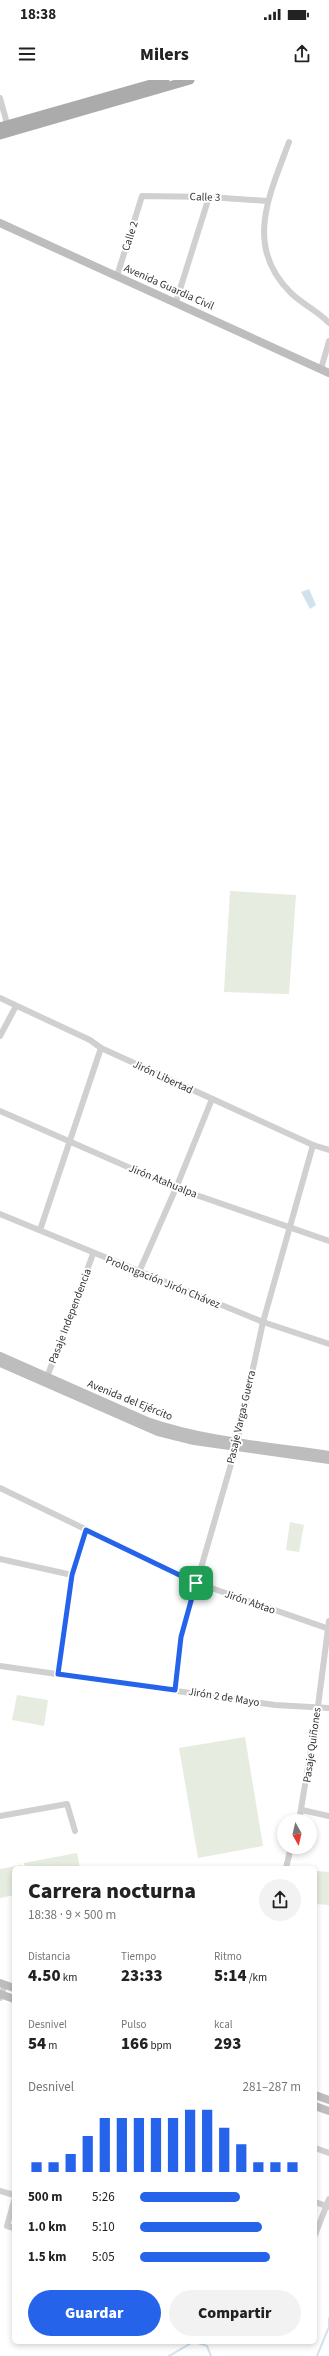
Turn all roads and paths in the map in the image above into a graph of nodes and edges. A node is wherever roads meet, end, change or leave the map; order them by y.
1 (190, 80) edge
2 (170, 82) edge
3 (0, 98) edge
4 (4, 130) edge
5 (289, 142) dead end
6 (142, 196) joint
7 (209, 197) junction
8 (267, 201) junction
9 (0, 223) edge
10 (117, 276) junction
11 (176, 302) junction
12 (329, 323) edge
13 (329, 341) edge
14 (321, 369) junction
15 (329, 373) edge
16 (0, 998) edge
17 (16, 1006) junction
18 (0, 1036) edge
19 (101, 1048) junction
20 (212, 1099) junction
21 (0, 1111) edge
22 (68, 1141) junction
23 (312, 1145) junction
24 (329, 1150) edge
25 (176, 1188) junction
26 (0, 1214) edge
27 (288, 1228) junction
28 (40, 1230) junction
29 (329, 1241) edge
30 (94, 1254) junction
31 (139, 1272) junction
32 (263, 1322) junction
33 (329, 1344) edge
34 (0, 1356) edge
35 (0, 1363) edge
36 (30, 1373) junction
37 (47, 1377) junction
38 (236, 1444) junction
39 (329, 1455) edge
40 (329, 1460) edge
41 (0, 1488) edge
42 (86, 1530) junction
43 (0, 1559) edge
44 (72, 1575) junction
45 (196, 1583) junction
46 (329, 1621) edge
47 (328, 1629) edge
48 (0, 1666) edge
49 (58, 1674) junction
50 (175, 1690) junction
51 (318, 1706) junction
52 (329, 1708) edge
53 (302, 1810) junction
54 (301, 1814) edge
55 (0, 1816) edge
56 (329, 1816) edge
57 (75, 1831) dead end
58 (289, 1854) edge
59 (286, 1866) edge
60 (2, 1984) edge
61 (12, 1987) edge
62 (1, 1996) edge
63 (12, 1999) edge
64 (317, 2096) edge
65 (329, 2100) edge
66 (317, 2107) edge
67 (329, 2111) edge
68 (317, 2149) edge
69 (329, 2153) edge
70 (0, 2191) edge
71 (12, 2194) edge
72 (329, 2199) edge
73 (317, 2203) edge
74 (328, 2207) edge
75 (12, 2208) edge
76 (12, 2227) edge
77 (317, 2231) edge

1 - 2 main road
2 - 4 main road
3 - 4 street
5 - 8 street
6 - 7 street, Calle 3
6 - 10 street, Calle 2
7 - 8 street, Calle 3
7 - 11 street
8 - 12 street
9 - 10 main road, Avenida Guardia Civil
10 - 11 main road, Avenida Guardia Civil
11 - 14 main road, Avenida Guardia Civil
13 - 14 street
14 - 15 main road, Avenida Guardia Civil
16 - 17 street, Jirón Libertad
17 - 18 street
17 - 19 street, Jirón Libertad
19 - 20 street, Jirón Libertad
19 - 22 street
20 - 23 street, Jirón Libertad
20 - 25 street
21 - 22 street, Jirón Atahualpa
22 - 25 street, Jirón Atahualpa
22 - 28 street
23 - 24 street, Jirón Libertad
23 - 27 street, Pasaje Vargas Guerra
25 - 27 street, Jirón Atahualpa
25 - 31 street
26 - 28 street, Prolongación Jirón Chávez
27 - 29 street, Jirón Atahualpa
27 - 32 street, Pasaje Vargas Guerra
28 - 30 street, Prolongación Jirón Chávez
30 - 31 street, Prolongación Jirón Chávez
30 - 37 street, Pasaje Independencia
31 - 32 street, Prolongación Jirón Chávez
32 - 33 street, Prolongación Jirón Chávez
32 - 38 street, Pasaje Vargas Guerra
34 - 36 main road, Avenida del Ejército
35 - 36 main road, Avenida del Ejército
36 - 37 main road, Avenida del Ejército
36 - 38 main road, Avenida del Ejército
37 - 38 main road, Avenida del Ejército
38 - 39 main road, Avenida del Ejército
38 - 40 main road, Avenida del Ejército
38 - 45 street, Pasaje Vargas Guerra
41 - 42 street, Jirón Abtao
42 - 44 street
42 - 45 street, Jirón Abtao
43 - 44 street
44 - 49 street
45 - 47 street, Jirón Abtao
45 - 50 street, Pasaje Vargas Guerra
46 - 47 street, Pasaje Quiñones
47 - 51 street, Pasaje Quiñones
48 - 49 street, Jirón 2 de Mayo
49 - 50 street, Jirón 2 de Mayo
50 - 51 street, Jirón 2 de Mayo
51 - 52 street, Jirón 2 de Mayo
51 - 53 street, Pasaje Quiñones
53 - 54 street, Pasaje Quiñones
53 - 56 street
55 - 57 street
58 - 59 street
60 - 61 main road
60 - 62 street
62 - 63 main road
64 - 65 main road
66 - 67 main road
68 - 69 street
70 - 71 street
72 - 74 street
73 - 74 street
74 - 77 street
75 - 76 street

